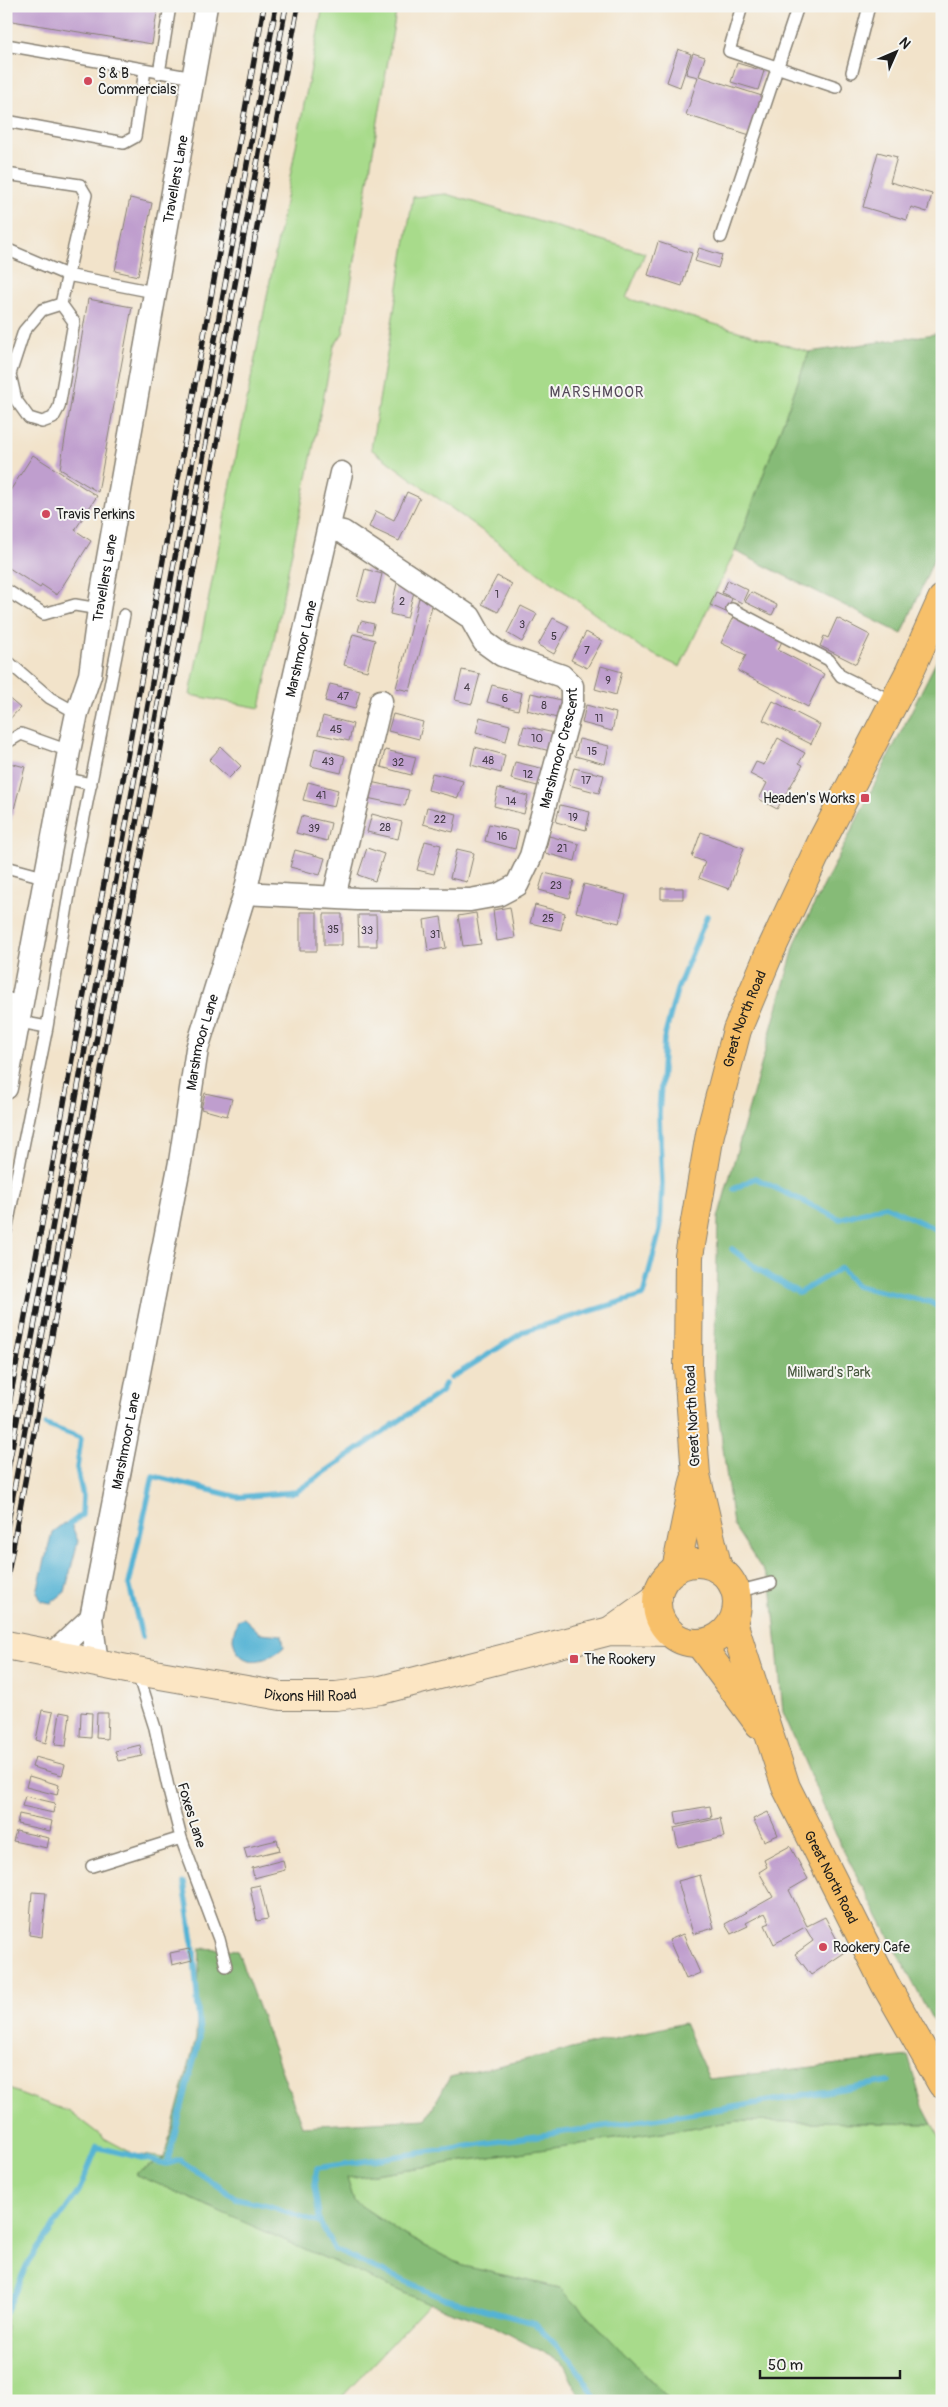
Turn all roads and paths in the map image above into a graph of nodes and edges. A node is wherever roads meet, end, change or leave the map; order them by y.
1 (170, 6) edge
2 (206, 6) edge
3 (742, 6) edge
4 (798, 6) edge
5 (870, 6) edge
6 (6, 45) edge
7 (778, 67) junction
8 (145, 70) junction
9 (852, 72) dead end
10 (159, 73) junction
11 (194, 78) junction
12 (836, 87) dead end
13 (6, 121) edge
14 (6, 174) edge
15 (721, 237) dead end
16 (6, 249) edge
17 (67, 274) junction
18 (154, 292) junction
19 (60, 304) junction
20 (341, 473) dead end
21 (329, 529) junction
22 (6, 590) edge
23 (942, 599) edge
24 (99, 609) junction
25 (732, 609) dead end
26 (124, 614) dead end
27 (6, 660) edge
28 (381, 701) dead end
29 (894, 702) junction
30 (77, 713) junction
31 (6, 743) edge
32 (69, 751) junction
33 (64, 778) junction
34 (91, 784) junction
35 (6, 867) edge
36 (47, 878) junction
37 (245, 893) junction
38 (334, 897) junction
39 (17, 1007) edge
40 (47, 1028) junction
41 (6, 1088) edge
42 (6, 1231) edge
43 (696, 1475) junction
44 (718, 1568) junction
45 (676, 1569) junction
46 (771, 1583) dead end
47 (736, 1592) junction
48 (658, 1597) junction
49 (91, 1618) junction
50 (733, 1622) junction
51 (610, 1631) junction
52 (670, 1632) junction
53 (699, 1643) junction
54 (6, 1645) edge
55 (44, 1652) junction
56 (97, 1663) junction
57 (137, 1671) junction
58 (773, 1743) junction
59 (182, 1838) junction
60 (92, 1866) dead end
61 (226, 1966) dead end
62 (942, 2084) edge

1 - 10 lane
2 - 11 street, Travellers Lane
3 - 7 lane
4 - 7 lane
5 - 9 lane
6 - 8 lane
7 - 12 lane
7 - 15 lane
8 - 10 lane
8 - 13 lane
10 - 11 lane
11 - 18 street, Travellers Lane
14 - 17 lane
16 - 17 lane
17 - 18 lane
17 - 19 lane
18 - 24 street, Travellers Lane
19 - 19 lane
20 - 21 street, Marshmoor Lane
21 - 37 street, Marshmoor Lane
21 - 38 street, Marshmoor Crescent
22 - 24 lane
23 - 29 main road, Great North Road
24 - 30 street, Travellers Lane
25 - 29 lane
26 - 34 lane
27 - 30 lane
28 - 38 street
29 - 43 main road, Great North Road
30 - 32 street, Travellers Lane
31 - 32 lane
32 - 33 street, Travellers Lane
33 - 34 lane
33 - 36 street, Travellers Lane
34 - 40 lane
35 - 36 lane
36 - 39 street, Travellers Lane
37 - 38 street, Marshmoor Crescent
37 - 49 street, Marshmoor Lane
39 - 40 lane
39 - 41 street, Travellers Lane
40 - 42 lane
43 - 44 main road, Great North Road
43 - 45 main road, Great North Road
44 - 45 main road
44 - 47 main road
45 - 48 main road
46 - 47 lane
47 - 50 main road
48 - 51 street, Dixons Hill Road
48 - 52 main road
49 - 55 street
49 - 56 street, Marshmoor Lane
50 - 53 main road
50 - 58 main road, Great North Road
51 - 52 street, Dixons Hill Road
51 - 57 street, Dixons Hill Road
52 - 53 main road
53 - 58 main road, Great North Road
54 - 55 street, Dixons Hill Road
55 - 56 street, Dixons Hill Road
56 - 57 street, Dixons Hill Road
57 - 59 lane, Foxes Lane
58 - 62 main road, Great North Road
59 - 60 lane
59 - 61 lane, Foxes Lane

